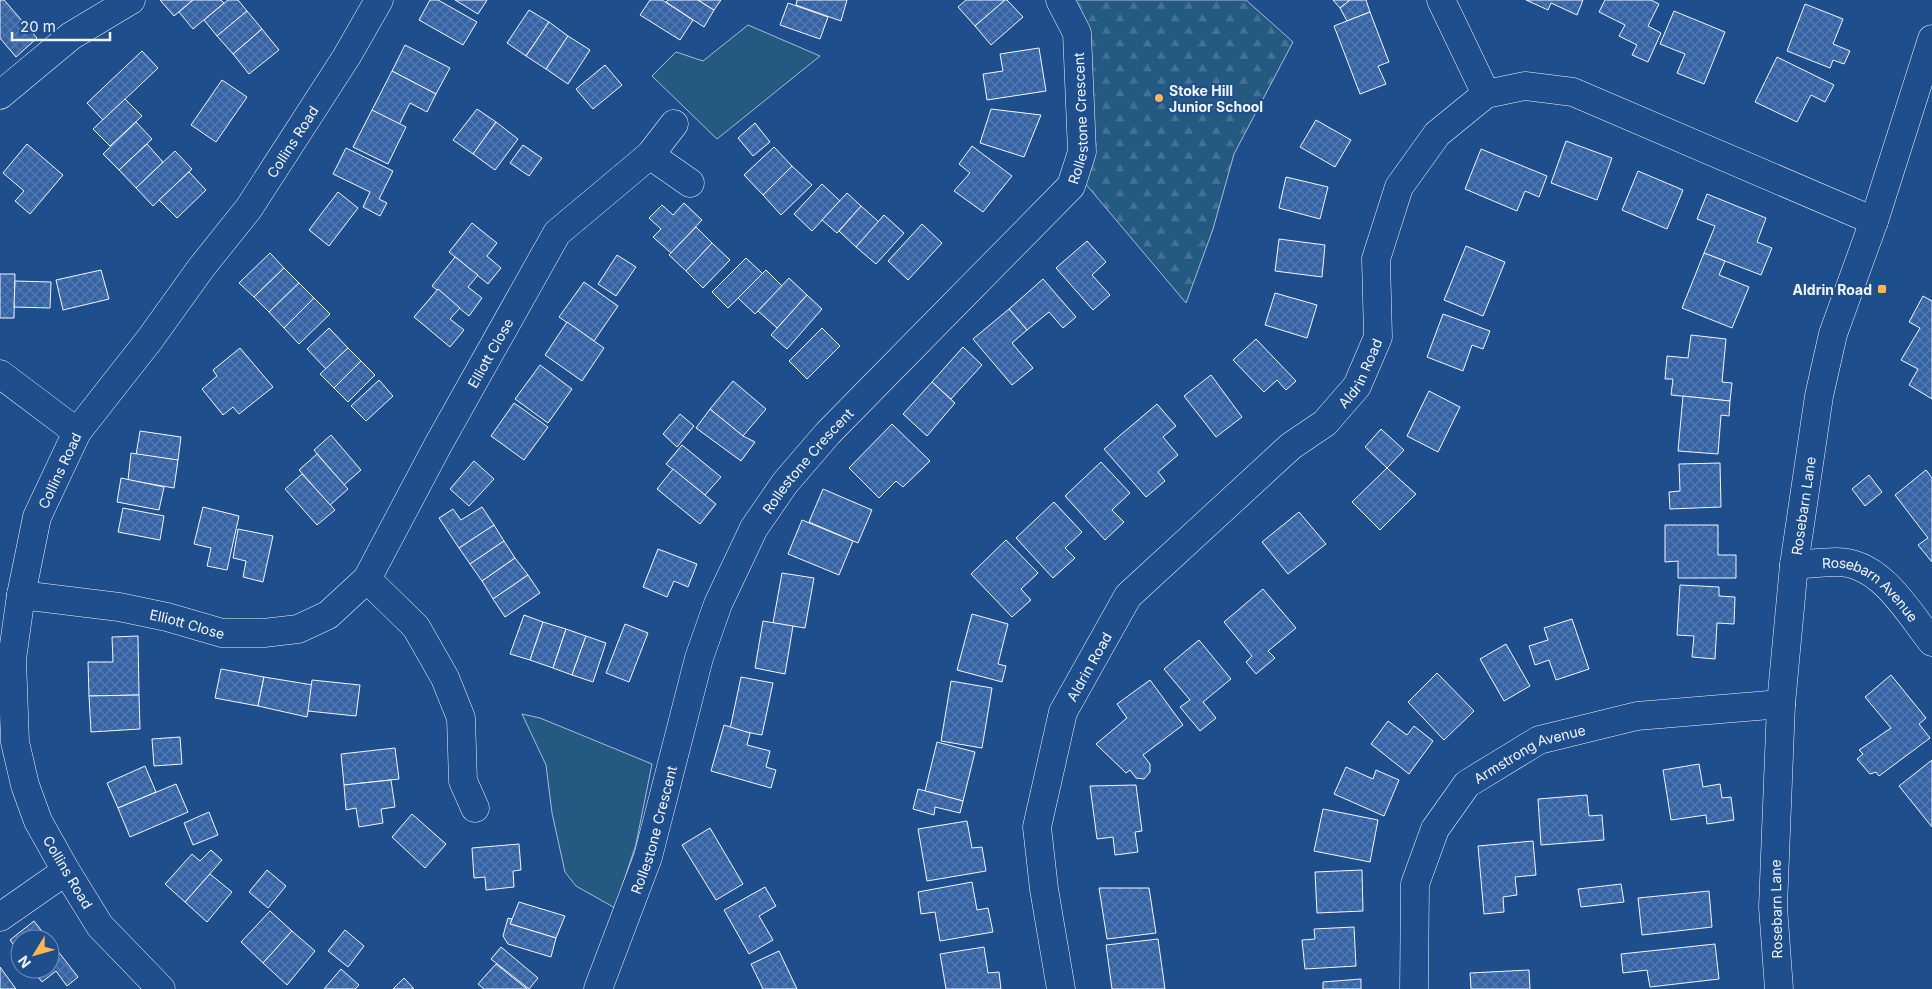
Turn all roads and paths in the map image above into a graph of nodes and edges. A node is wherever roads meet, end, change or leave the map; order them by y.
1 (131, 0) edge
2 (379, 0) edge
3 (1060, 0) edge
4 (1441, 0) edge
5 (1932, 39) edge
6 (1486, 94) junction
7 (0, 95) edge
8 (674, 124) dead end
9 (650, 155) junction
10 (690, 182) dead end
11 (1874, 221) junction
12 (0, 374) edge
13 (77, 432) junction
14 (1794, 565) junction
15 (367, 579) junction
16 (21, 595) junction
17 (1932, 642) edge
18 (1781, 704) junction
19 (475, 808) dead end
20 (66, 871) junction
21 (0, 917) edge
22 (161, 989) edge
23 (598, 989) edge
24 (1061, 989) edge
25 (1414, 989) edge
26 (1778, 989) edge

1 - 7 street
2 - 13 street, Collins Road
3 - 23 street, Rollestone Crescent
4 - 6 street
5 - 11 street, Rosebarn Lane
6 - 11 street, Aldrin Road
6 - 24 street, Aldrin Road
8 - 9 street, Elliott Close
9 - 10 street
9 - 15 street, Elliott Close
11 - 14 street, Rosebarn Lane
12 - 13 street
13 - 16 street, Collins Road
14 - 17 street, Rosebarn Avenue
14 - 18 street, Rosebarn Lane
15 - 16 street, Elliott Close
15 - 19 street
16 - 20 street, Collins Road
18 - 25 street, Armstrong Avenue
18 - 26 street, Rosebarn Lane
20 - 21 street
20 - 22 street, Collins Road

